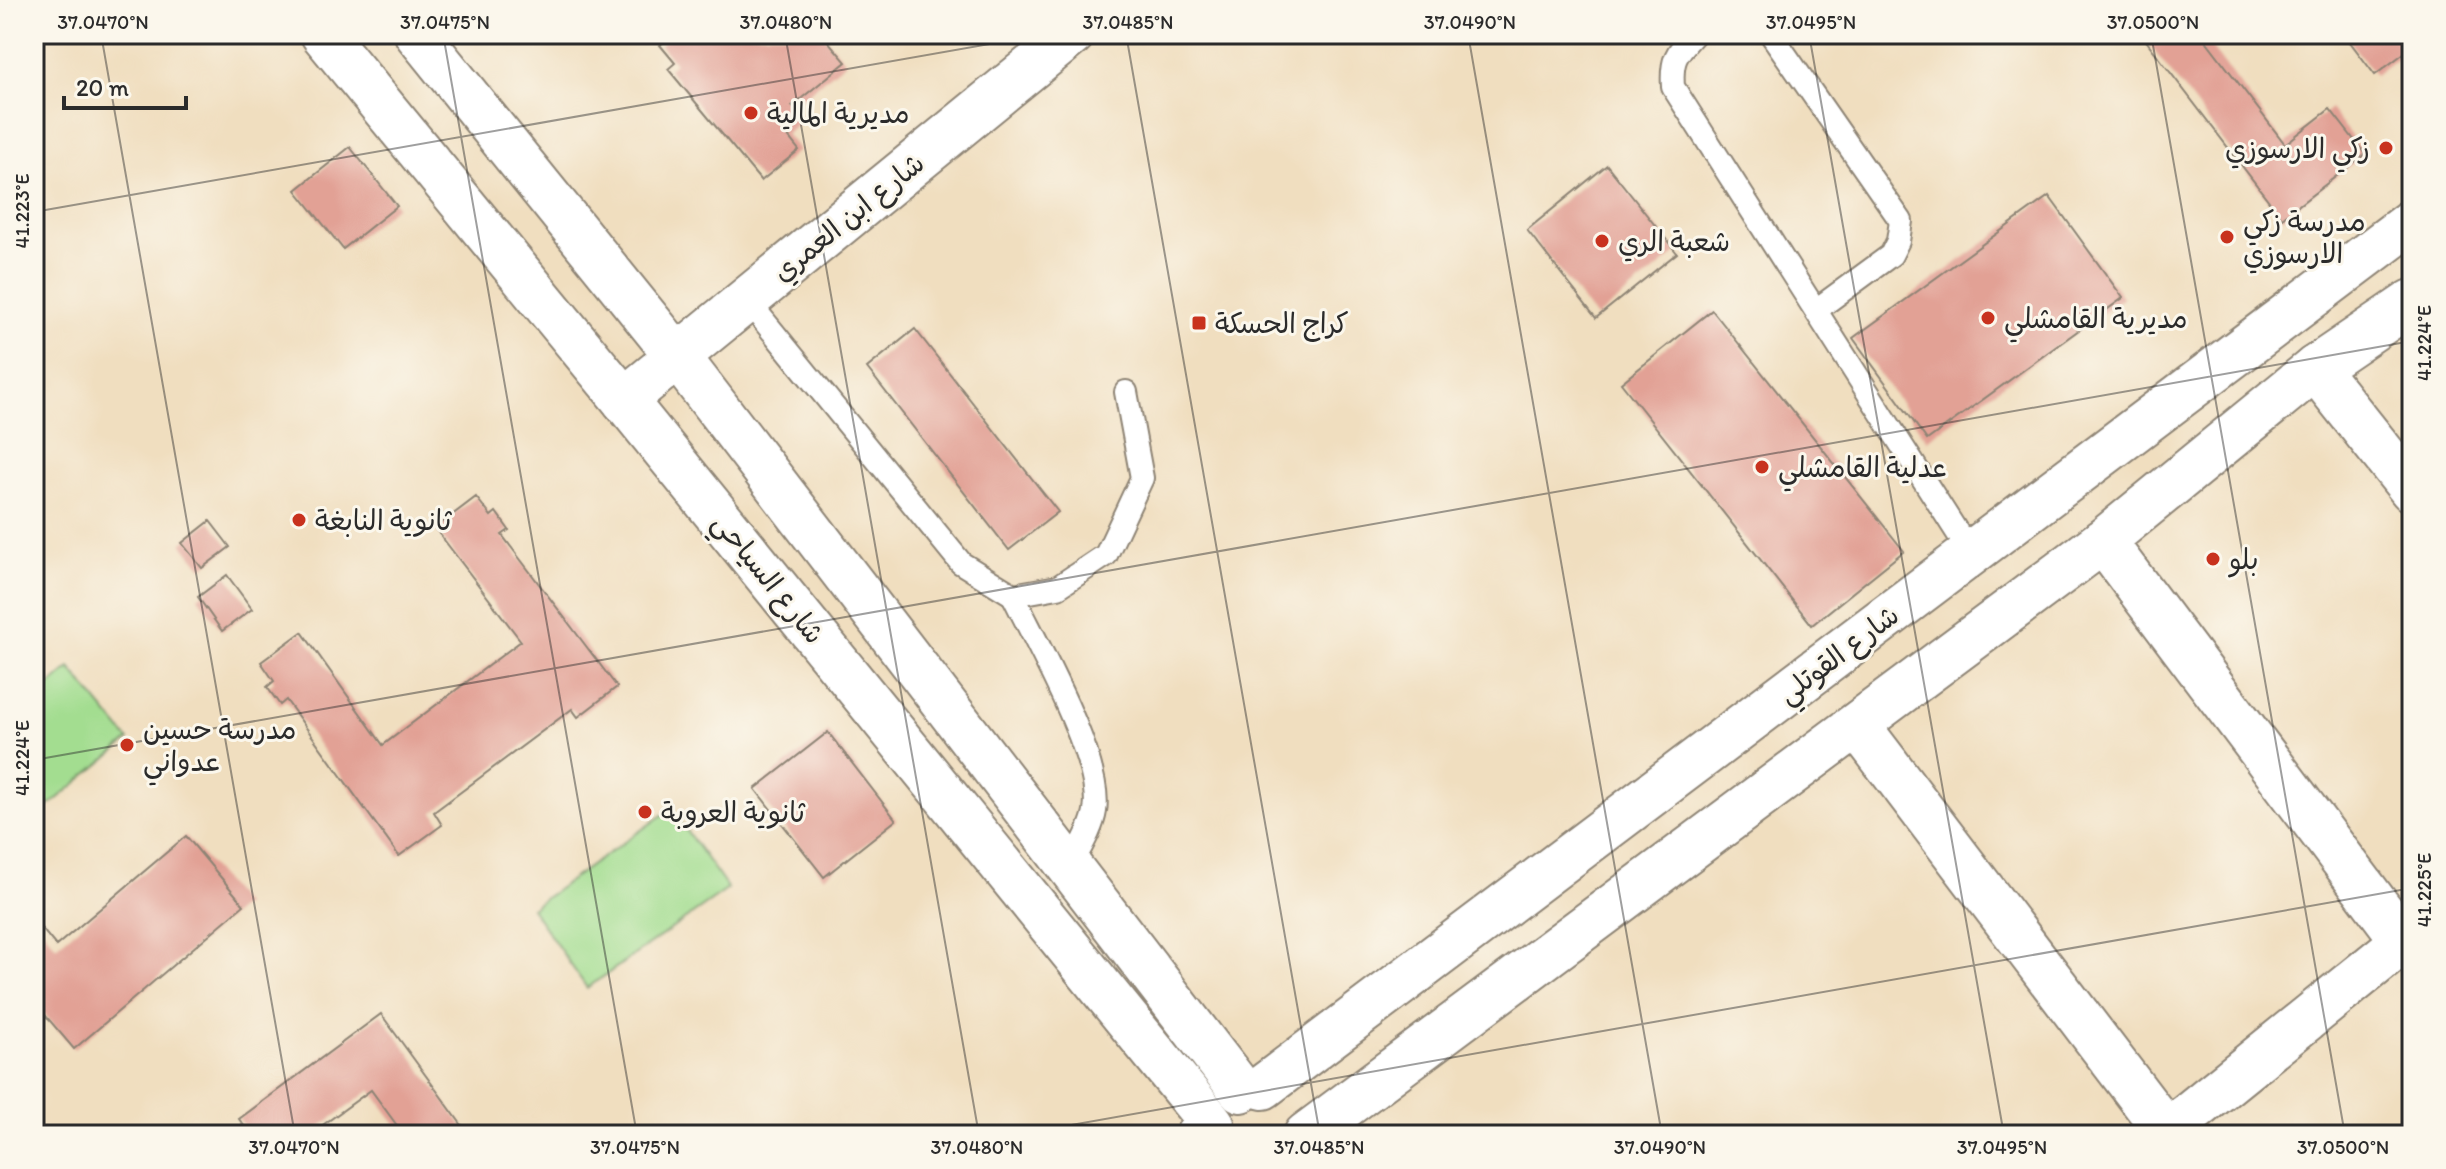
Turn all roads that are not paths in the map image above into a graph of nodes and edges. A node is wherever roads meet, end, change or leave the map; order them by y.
1 (323, 34) edge
2 (1072, 34) edge
3 (1694, 34) edge
4 (1771, 34) edge
5 (420, 36) edge
6 (2412, 221) edge
7 (747, 300) junction
8 (2412, 302) edge
9 (1816, 310) junction
10 (678, 357) junction
11 (2315, 368) junction
12 (1126, 392) dead end
13 (624, 400) junction
14 (2412, 490) edge
15 (2103, 541) junction
16 (1971, 554) junction
17 (1013, 595) junction
18 (1858, 726) junction
19 (1070, 868) junction
20 (2409, 942) edge
21 (1252, 1088) junction
22 (1207, 1131) edge
23 (2166, 1134) edge
24 (1304, 1135) edge

1 - 13 street, شارع السياحي
2 - 7 street, شارع ابن العمري
3 - 9 lane
4 - 9 lane
5 - 10 street
6 - 16 street, شارع القوتلي
7 - 10 street, شارع ابن العمري
7 - 17 lane
8 - 11 street
9 - 16 lane
10 - 13 street, شارع ابن العمري
10 - 19 street
11 - 14 street
11 - 15 street
12 - 17 lane
13 - 22 street, شارع السياحي
15 - 18 street
15 - 20 street
16 - 21 street, شارع القوتلي
17 - 19 lane
18 - 23 street
18 - 24 street
19 - 21 street
20 - 23 street
21 - 22 street, شارع القوتلي
21 - 24 street

